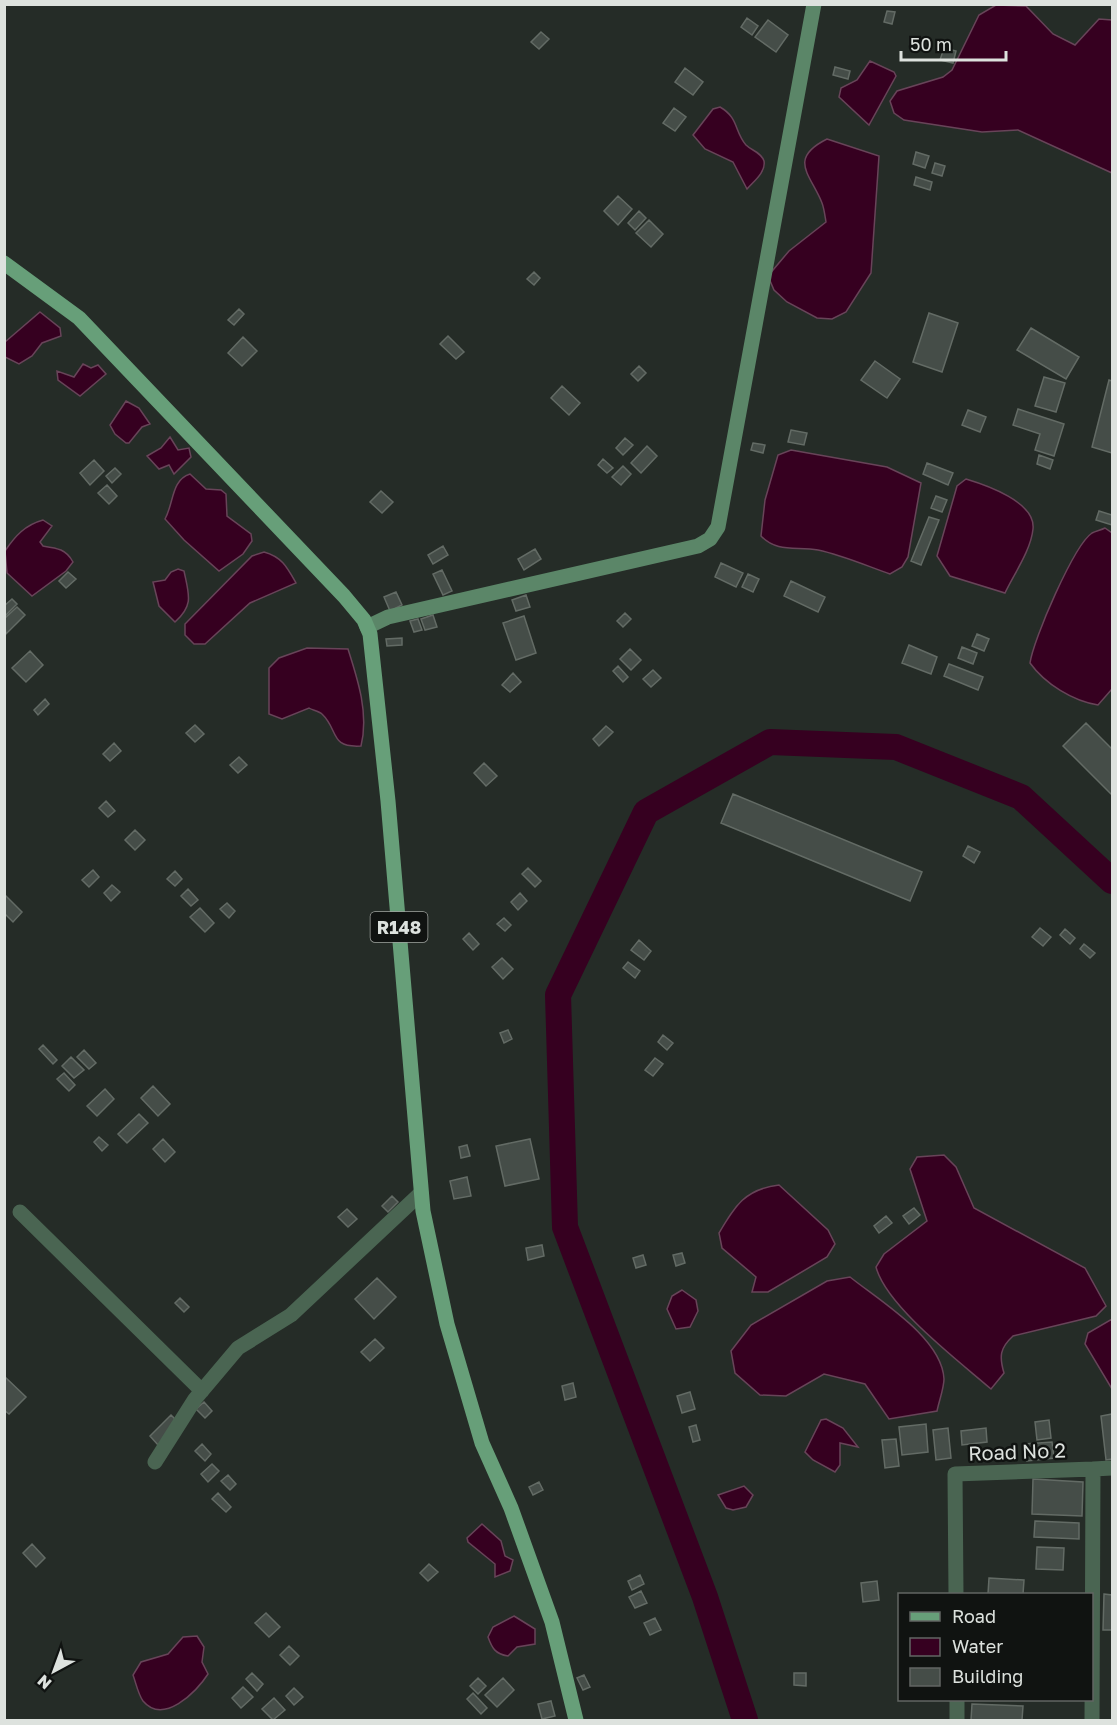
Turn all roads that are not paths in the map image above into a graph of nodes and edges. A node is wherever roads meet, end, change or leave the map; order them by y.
1 (814, 4) edge
2 (4, 263) edge
3 (367, 627) junction
4 (421, 1193) junction
5 (20, 1212) dead end
6 (202, 1391) junction
7 (155, 1462) dead end
8 (1113, 1468) edge
9 (1093, 1469) junction
10 (956, 1593) edge
11 (1093, 1593) edge
12 (957, 1701) edge
13 (1092, 1701) edge
14 (576, 1720) edge
15 (957, 1720) edge
16 (1092, 1720) edge

1 - 3 main road
2 - 3 main road, R148
3 - 4 main road, R148
4 - 6 street
4 - 14 main road, R148
5 - 6 street
6 - 7 street
8 - 9 street
9 - 10 street, Road No 2
9 - 11 street
12 - 15 street
13 - 16 street

